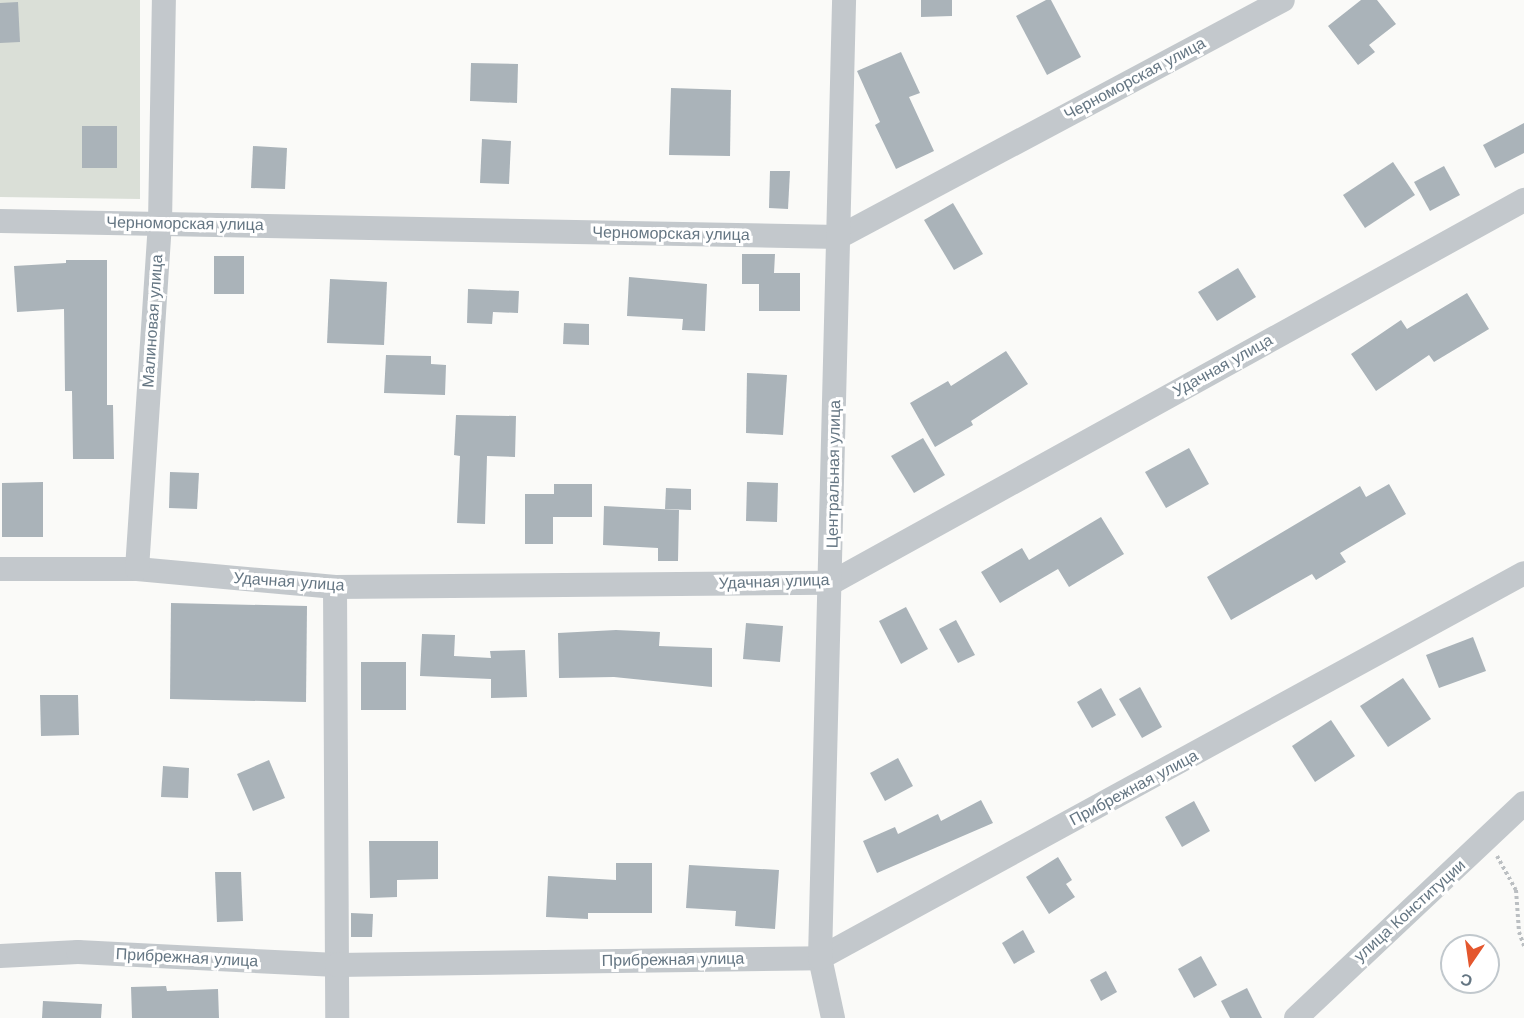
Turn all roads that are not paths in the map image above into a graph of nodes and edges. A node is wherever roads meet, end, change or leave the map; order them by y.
1 (164, 0) edge
2 (844, 0) edge
3 (1282, 0) edge
4 (1524, 200) edge
5 (0, 221) edge
6 (160, 223) junction
7 (839, 237) junction
8 (0, 569) edge
9 (136, 569) junction
10 (1524, 573) edge
11 (831, 583) junction
12 (334, 587) junction
13 (1524, 803) edge
14 (0, 956) edge
15 (820, 958) junction
16 (337, 965) junction
17 (337, 1018) edge
18 (833, 1018) edge
19 (1296, 1018) edge

1 - 6 street, Малиновая улица
2 - 7 street, Центральная улица
3 - 7 street, Черноморская улица
4 - 11 street, Удачная улица
5 - 6 street, Черноморская улица
6 - 7 street, Черноморская улица
6 - 9 street, Малиновая улица
7 - 11 street, Центральная улица
8 - 9 street, Удачная улица
9 - 12 street, Удачная улица
10 - 15 street, Прибрежная улица
11 - 12 street, Удачная улица
11 - 15 street, Центральная улица
12 - 16 street
13 - 19 street, улица Конституции
14 - 16 street, Прибрежная улица
15 - 16 street, Прибрежная улица
15 - 18 street, Центральная улица
16 - 17 street

